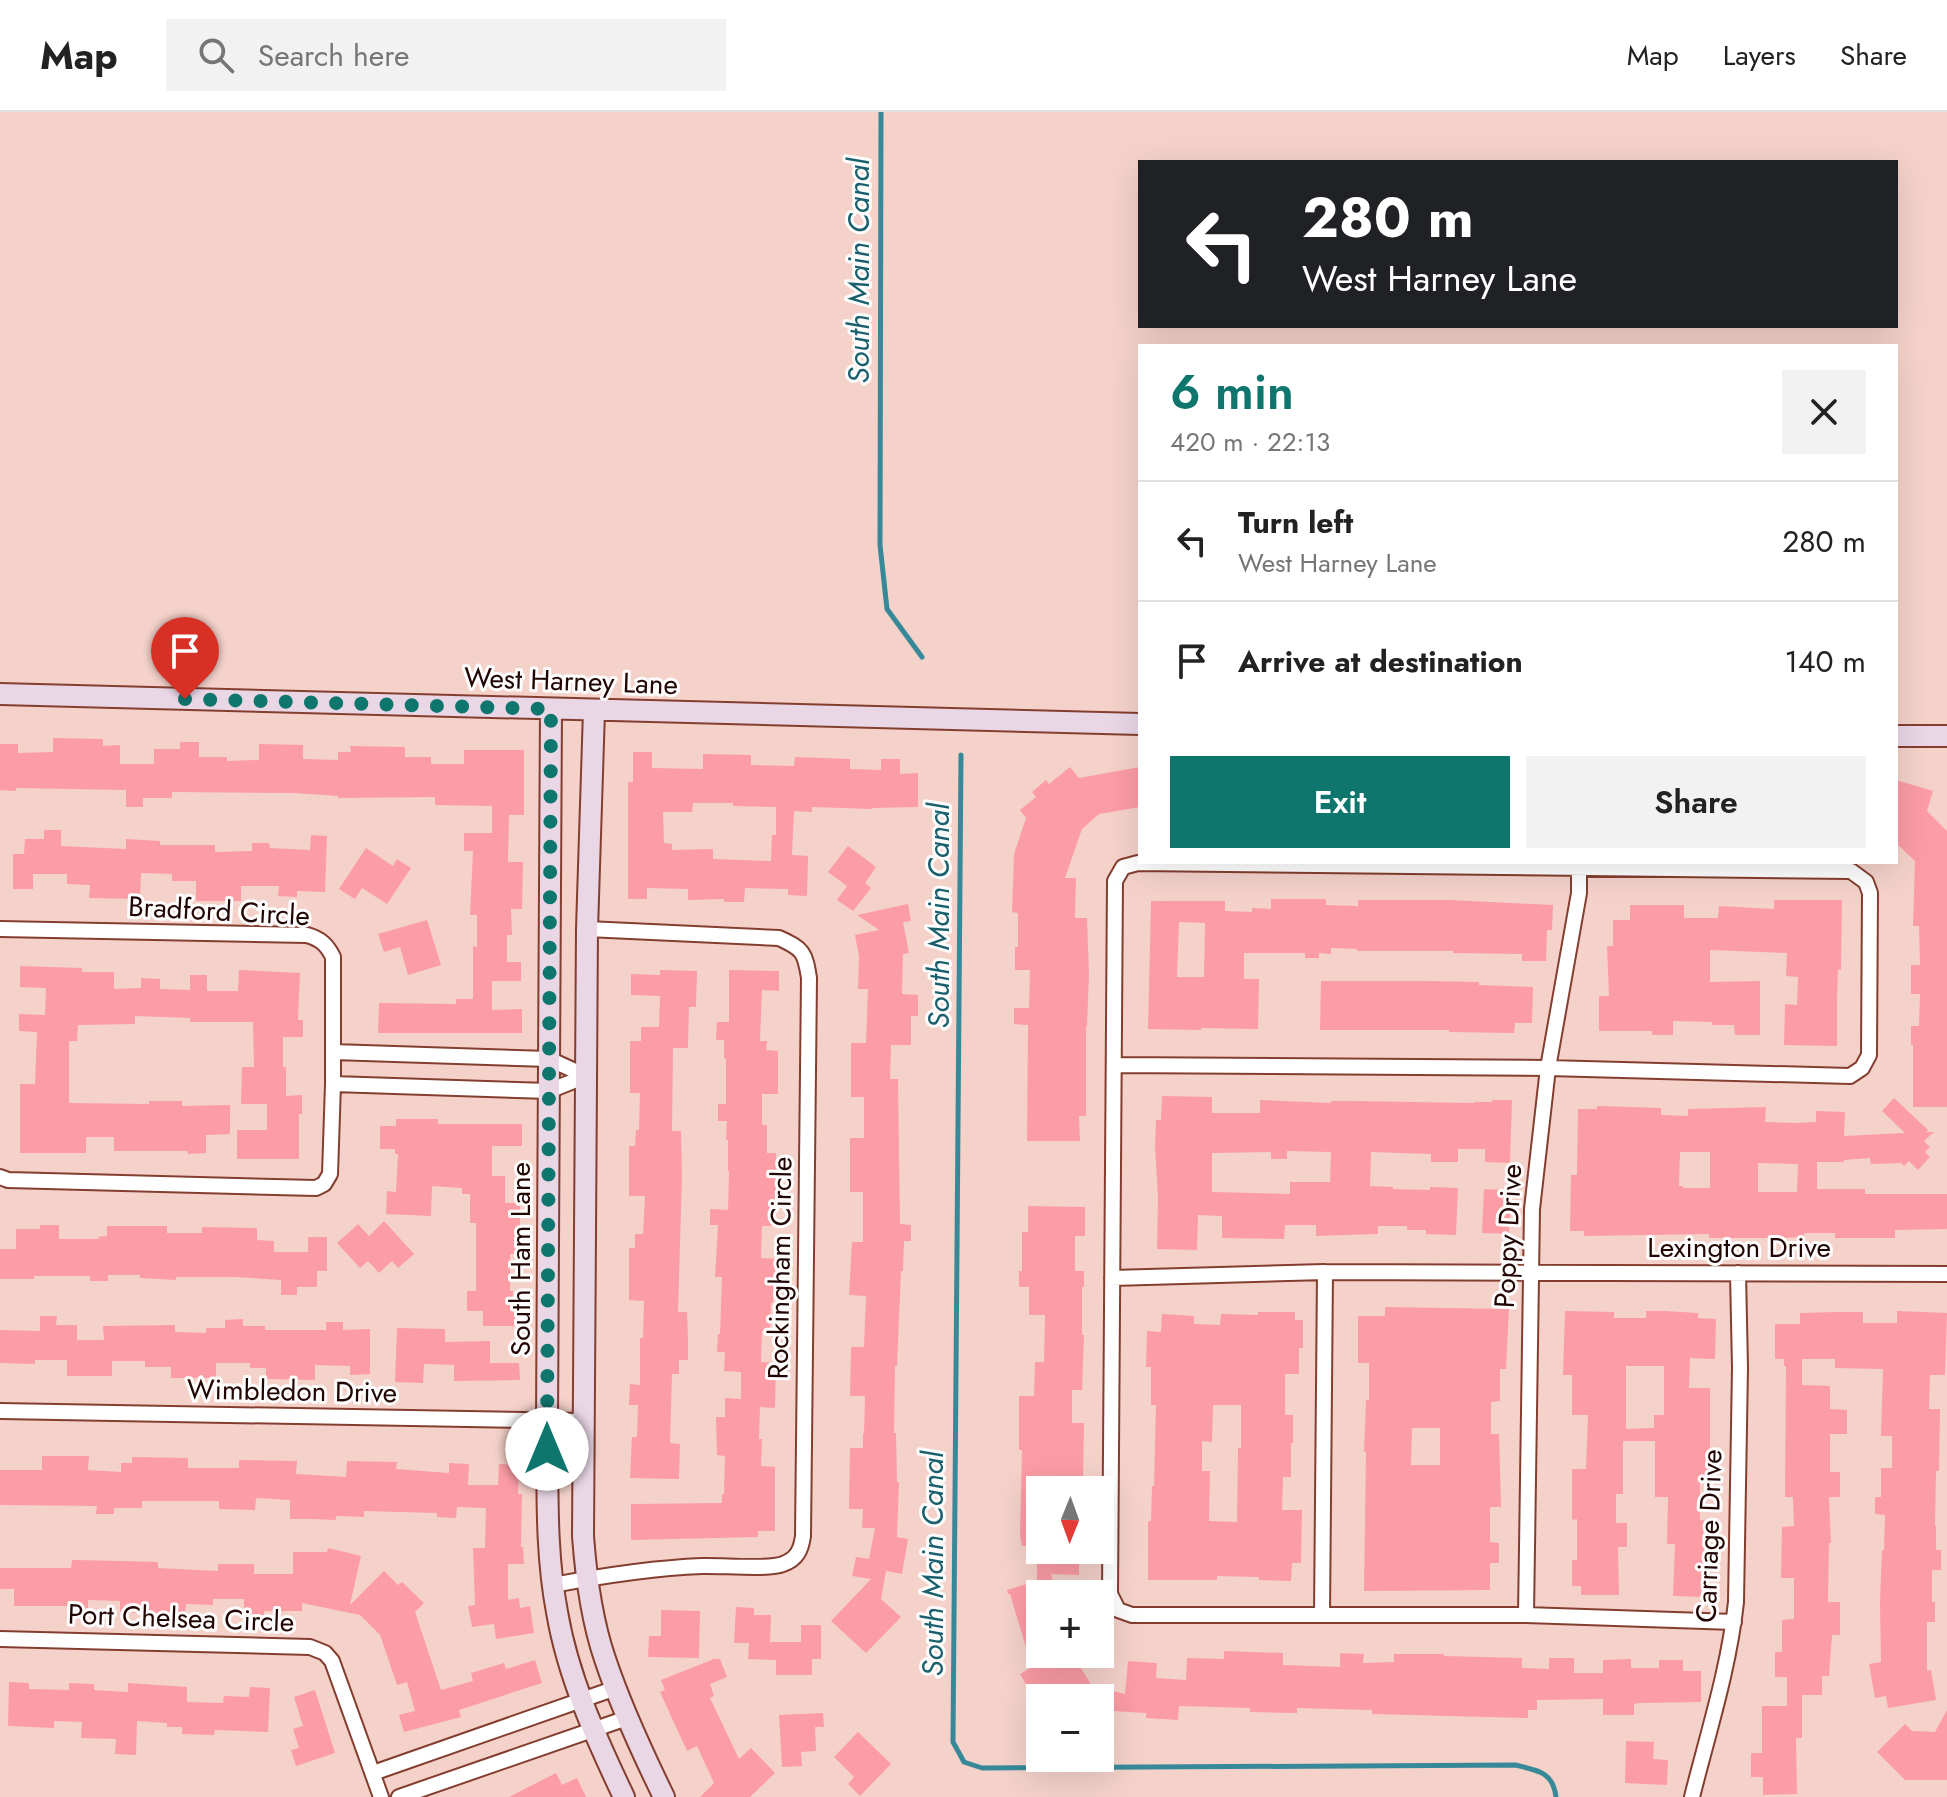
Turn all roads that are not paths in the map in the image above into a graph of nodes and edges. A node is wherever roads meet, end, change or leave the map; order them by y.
1 (0, 694) edge
2 (551, 709) junction
3 (594, 711) junction
4 (1138, 724) edge
5 (1898, 736) edge
6 (1947, 736) edge
7 (1138, 863) edge
8 (1285, 864) edge
9 (1579, 866) edge
10 (0, 929) edge
11 (587, 929) junction
12 (333, 1052) junction
13 (549, 1059) junction
14 (1114, 1065) junction
15 (1548, 1068) junction
16 (586, 1076) junction
17 (333, 1084) junction
18 (549, 1091) junction
19 (0, 1177) edge
20 (1325, 1272) junction
21 (1531, 1273) junction
22 (1738, 1273) junction
23 (1947, 1274) edge
24 (1112, 1278) junction
25 (0, 1411) edge
26 (547, 1421) junction
27 (583, 1421) junction
28 (587, 1579) junction
29 (553, 1585) junction
30 (1322, 1615) junction
31 (1526, 1615) junction
32 (1734, 1622) junction
33 (0, 1639) edge
34 (616, 1688) junction
35 (582, 1700) junction
36 (627, 1718) junction
37 (593, 1729) junction
38 (373, 1773) junction
39 (381, 1797) edge
40 (399, 1797) edge
41 (624, 1797) edge
42 (664, 1797) edge
43 (1692, 1797) edge

1 - 2 main road, West Harney Lane
2 - 3 main road, West Harney Lane
2 - 13 main road, South Ham Lane
3 - 4 main road, West Harney Lane
3 - 11 main road
5 - 6 main road
7 - 14 street
8 - 9 street
9 - 15 street, Poppy Drive
9 - 15 street
10 - 12 street, Bradford Circle
11 - 16 main road
11 - 28 street, Rockingham Circle
12 - 13 street
12 - 17 street, Bradford Circle
13 - 16 street
13 - 18 main road, South Ham Lane
14 - 15 street
14 - 24 street
15 - 21 street, Poppy Drive
16 - 18 street
16 - 27 main road
17 - 18 street
17 - 19 street, Bradford Circle
18 - 26 main road, South Ham Lane
20 - 21 street, Lexington Drive
20 - 24 street, Lexington Drive
20 - 30 street
21 - 22 street, Lexington Drive
21 - 31 street, Poppy Drive
22 - 23 street, Lexington Drive
22 - 32 street, Carriage Drive
24 - 30 street
25 - 26 street, Wimbledon Drive
26 - 27 street, Wimbledon Drive
26 - 29 main road, South Ham Lane
27 - 28 main road
28 - 29 street, Rockingham Circle
28 - 34 main road
29 - 35 main road, South Ham Lane
30 - 31 street
31 - 32 street
32 - 43 street, Carriage Drive
33 - 38 street, Port Chelsea Circle
34 - 35 street
34 - 36 main road
35 - 37 main road, South Ham Lane
35 - 38 street
36 - 37 street
36 - 42 main road
37 - 40 street
37 - 41 main road, South Ham Lane
38 - 39 street, Port Chelsea Circle

